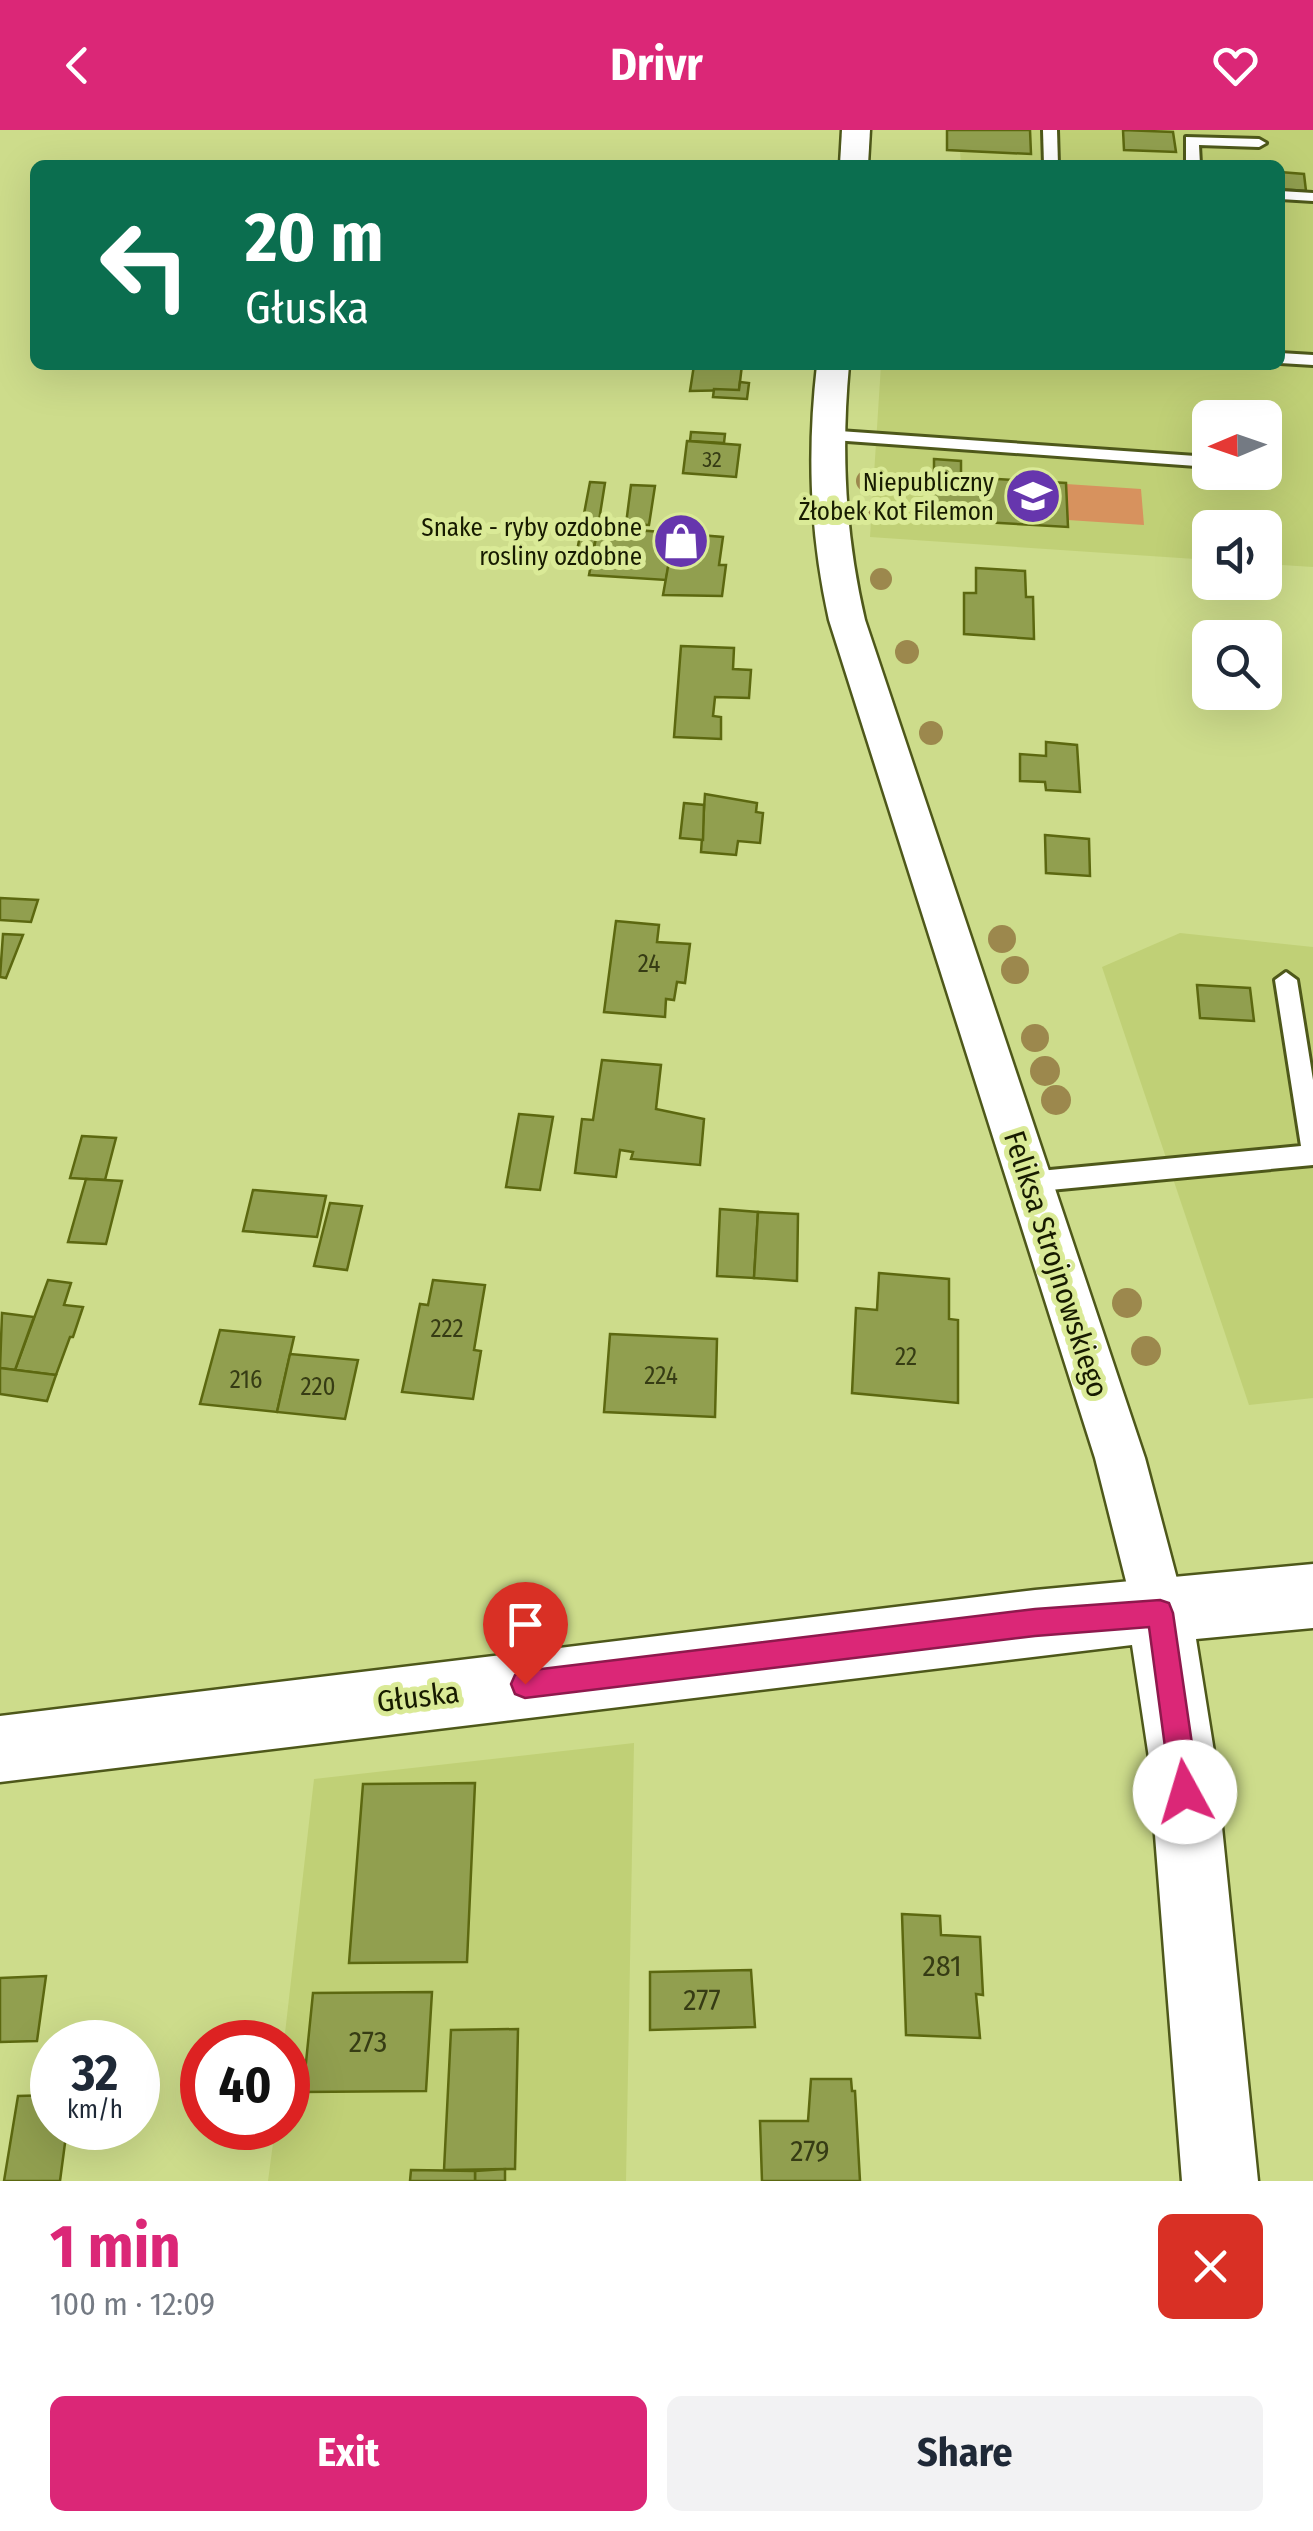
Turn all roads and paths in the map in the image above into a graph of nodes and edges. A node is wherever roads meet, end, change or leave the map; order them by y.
1 (856, 130) edge
2 (1050, 130) edge
3 (1259, 143) dead end
4 (854, 160) edge
5 (1051, 160) edge
6 (1192, 160) edge
7 (1285, 195) edge
8 (1313, 197) edge
9 (1285, 358) edge
10 (1313, 360) edge
11 (832, 370) edge
12 (825, 436) junction
13 (1192, 461) edge
14 (1286, 980) dead end
15 (1313, 1152) edge
16 (1028, 1182) junction
17 (1313, 1596) edge
18 (1160, 1613) junction
19 (0, 1748) edge
20 (1220, 2181) edge

1 - 4 street
2 - 5 lane
3 - 6 lane
7 - 8 lane
9 - 10 lane
11 - 12 street, Feliksa Strojnowskiego
12 - 13 lane
12 - 16 street, Feliksa Strojnowskiego
14 - 15 lane
15 - 16 lane
16 - 18 street, Feliksa Strojnowskiego
17 - 18 street, Głuska
18 - 19 street, Głuska
18 - 20 street, Feliksa Strojnowskiego

